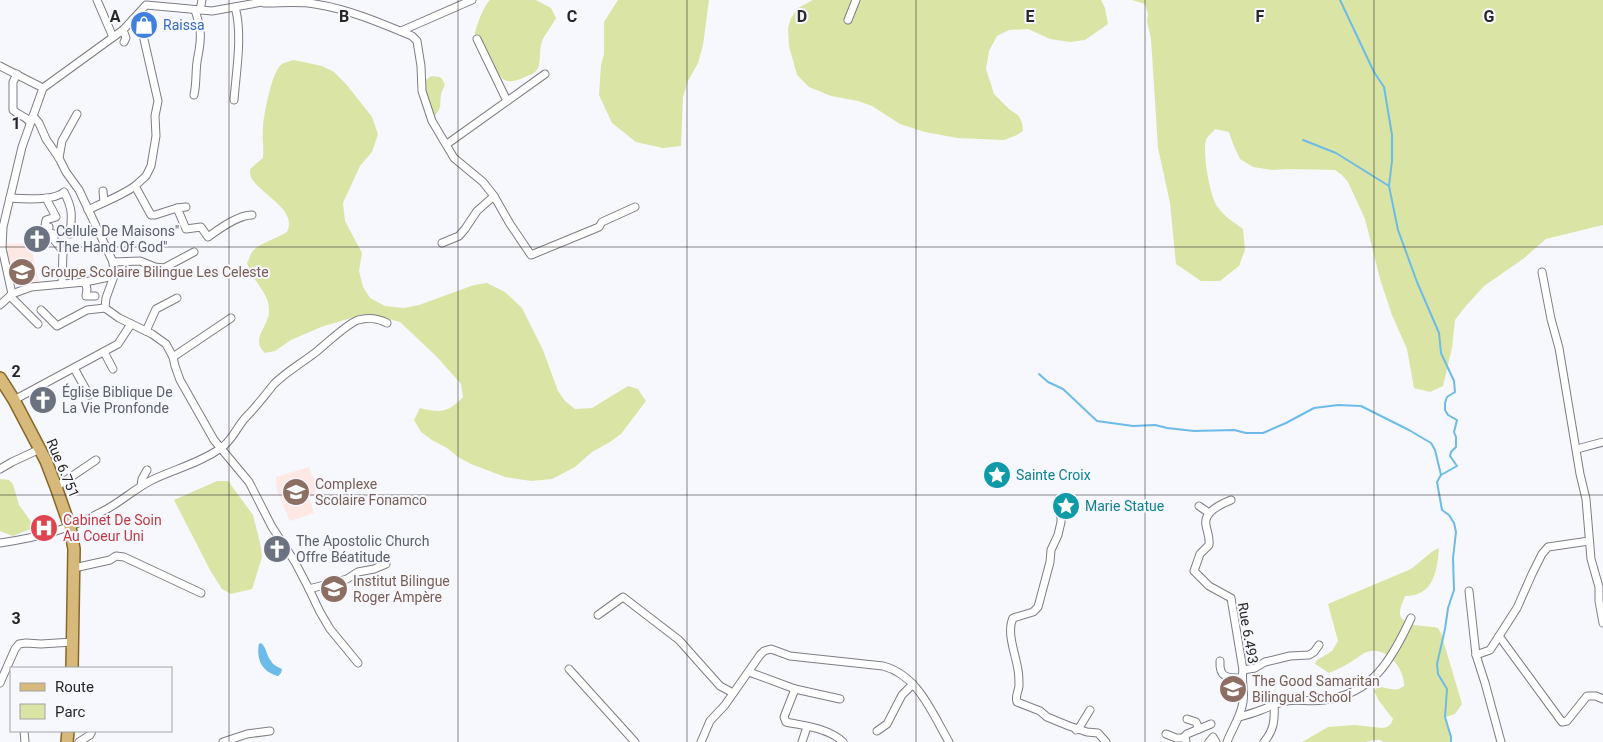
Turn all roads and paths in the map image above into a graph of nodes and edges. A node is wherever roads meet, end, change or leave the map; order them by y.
1 (97, 0) edge
2 (154, 0) edge
3 (202, 0) edge
4 (472, 0) edge
5 (856, 0) edge
6 (268, 1) edge
7 (146, 2) edge
8 (235, 7) junction
9 (197, 10) junction
10 (132, 20) junction
11 (848, 20) dead end
12 (123, 30) junction
13 (401, 31) junction
14 (113, 37) junction
15 (477, 40) dead end
16 (124, 42) dead end
17 (0, 66) edge
18 (17, 74) junction
19 (545, 74) dead end
20 (43, 88) junction
21 (194, 95) dead end
22 (234, 100) dead end
23 (507, 101) junction
24 (77, 114) dead end
25 (31, 119) junction
26 (447, 144) junction
27 (59, 158) junction
28 (70, 180) junction
29 (136, 186) junction
30 (103, 191) dead end
31 (64, 192) junction
32 (494, 196) junction
33 (10, 198) junction
34 (46, 198) junction
35 (104, 202) junction
36 (186, 207) dead end
37 (635, 207) dead end
38 (177, 208) junction
39 (88, 210) junction
40 (252, 216) dead end
41 (70, 234) dead end
42 (442, 243) dead end
43 (194, 252) dead end
44 (113, 262) junction
45 (1542, 272) dead end
46 (114, 276) junction
47 (85, 282) junction
48 (62, 284) junction
49 (11, 295) junction
50 (94, 296) dead end
51 (177, 298) dead end
52 (0, 305) edge
53 (105, 308) junction
54 (41, 310) dead end
55 (231, 318) dead end
56 (387, 323) dead end
57 (38, 324) dead end
58 (131, 324) junction
59 (146, 331) junction
60 (104, 352) junction
61 (174, 357) junction
62 (74, 368) junction
63 (113, 369) dead end
64 (0, 378) edge
65 (89, 395) dead end
66 (14, 400) junction
67 (1603, 442) edge
68 (221, 448) junction
69 (1577, 448) junction
70 (40, 449) junction
71 (96, 460) dead end
72 (0, 469) edge
73 (147, 470) dead end
74 (141, 486) junction
75 (56, 487) junction
76 (1230, 500) dead end
77 (1199, 506) dead end
78 (1058, 507) dead end
79 (1209, 513) junction
80 (70, 528) junction
81 (1589, 541) junction
82 (0, 543) edge
83 (386, 564) dead end
84 (74, 568) junction
85 (310, 589) junction
86 (1469, 591) dead end
87 (201, 593) dead end
88 (598, 615) dead end
89 (1411, 618) dead end
90 (1603, 623) edge
91 (1499, 636) junction
92 (72, 642) junction
93 (1319, 646) dead end
94 (1476, 655) junction
95 (1220, 661) dead end
96 (358, 663) dead end
97 (72, 667) edge
98 (569, 669) dead end
99 (749, 672) junction
100 (1242, 674) junction
101 (0, 683) edge
102 (913, 684) junction
103 (795, 689) junction
104 (733, 693) junction
105 (840, 698) dead end
106 (1603, 699) edge
107 (1274, 704) junction
108 (1090, 710) dead end
109 (1239, 717) junction
110 (1187, 719) dead end
111 (1211, 724) dead end
112 (807, 727) junction
113 (1199, 729) junction
114 (1076, 730) junction
115 (270, 731) dead end
116 (877, 731) dead end
117 (92, 732) edge
118 (1166, 734) dead end
119 (1186, 740) edge
120 (79, 742) edge
121 (223, 742) edge
122 (635, 742) edge
123 (701, 742) edge
124 (802, 742) edge
125 (843, 742) edge
126 (949, 742) edge
127 (1106, 742) edge
128 (1210, 742) edge
129 (1216, 742) edge
130 (1226, 742) edge
131 (1264, 742) edge
132 (1501, 742) edge

1 - 14 street
2 - 7 street
3 - 9 street
4 - 13 street
5 - 11 street
6 - 8 street
6 - 13 street
7 - 9 street
7 - 10 street
8 - 9 street
8 - 22 street
9 - 21 street
10 - 12 street
10 - 29 street
12 - 14 street
12 - 16 street
13 - 26 street
14 - 20 street
15 - 23 street
17 - 18 street
18 - 20 street
18 - 25 street
19 - 23 street
20 - 25 street
23 - 26 street
24 - 27 street
25 - 27 street
25 - 33 street
26 - 32 street
27 - 28 street
28 - 31 street
28 - 39 street
29 - 35 street
29 - 38 street
30 - 35 street
31 - 34 street
31 - 41 street
32 - 37 street
32 - 42 street
33 - 34 street
33 - 49 street
34 - 48 street
35 - 39 street
36 - 38 street
38 - 40 street
39 - 44 street
43 - 44 street
44 - 46 street
45 - 69 street
46 - 47 street
46 - 53 street
47 - 48 street
47 - 50 street
48 - 49 street
49 - 52 street
49 - 57 street
51 - 59 street
53 - 54 street
53 - 58 street
55 - 61 street
56 - 68 street
58 - 59 street
58 - 60 street
59 - 61 street
60 - 62 street
60 - 63 street
61 - 68 street
62 - 65 street
62 - 66 street
64 - 66 main road, Rue 6.751
66 - 70 main road, Rue 6.751
67 - 69 street
68 - 74 street
68 - 85 street
69 - 81 street
70 - 72 street
70 - 75 main road, Rue 6.751
71 - 75 street
73 - 74 street
74 - 80 street
75 - 80 main road, Rue 6.751
76 - 79 street
77 - 79 street
78 - 114 street
79 - 100 street, Rue 6.493
80 - 82 street
80 - 84 main road, Rue 6.751
81 - 90 street
81 - 91 street
83 - 85 street
84 - 87 street
84 - 92 main road, Rue 6.751
85 - 96 street
86 - 94 street
88 - 104 street
89 - 107 street
91 - 94 street
91 - 106 street
92 - 97 main road, Rue 6.751
92 - 101 street
93 - 100 street
94 - 132 street
95 - 100 street
98 - 122 street
99 - 102 street
99 - 103 street
99 - 104 street
100 - 109 street, Rue 6.493
102 - 116 street
102 - 126 street
103 - 105 street
103 - 112 street
104 - 123 street
107 - 109 street
107 - 131 street
108 - 114 street
109 - 130 street, Rue 6.493
110 - 113 street
111 - 113 street
112 - 124 street
112 - 125 street
113 - 119 street
114 - 127 street
115 - 121 street
117 - 120 street
118 - 119 street
128 - 129 street

